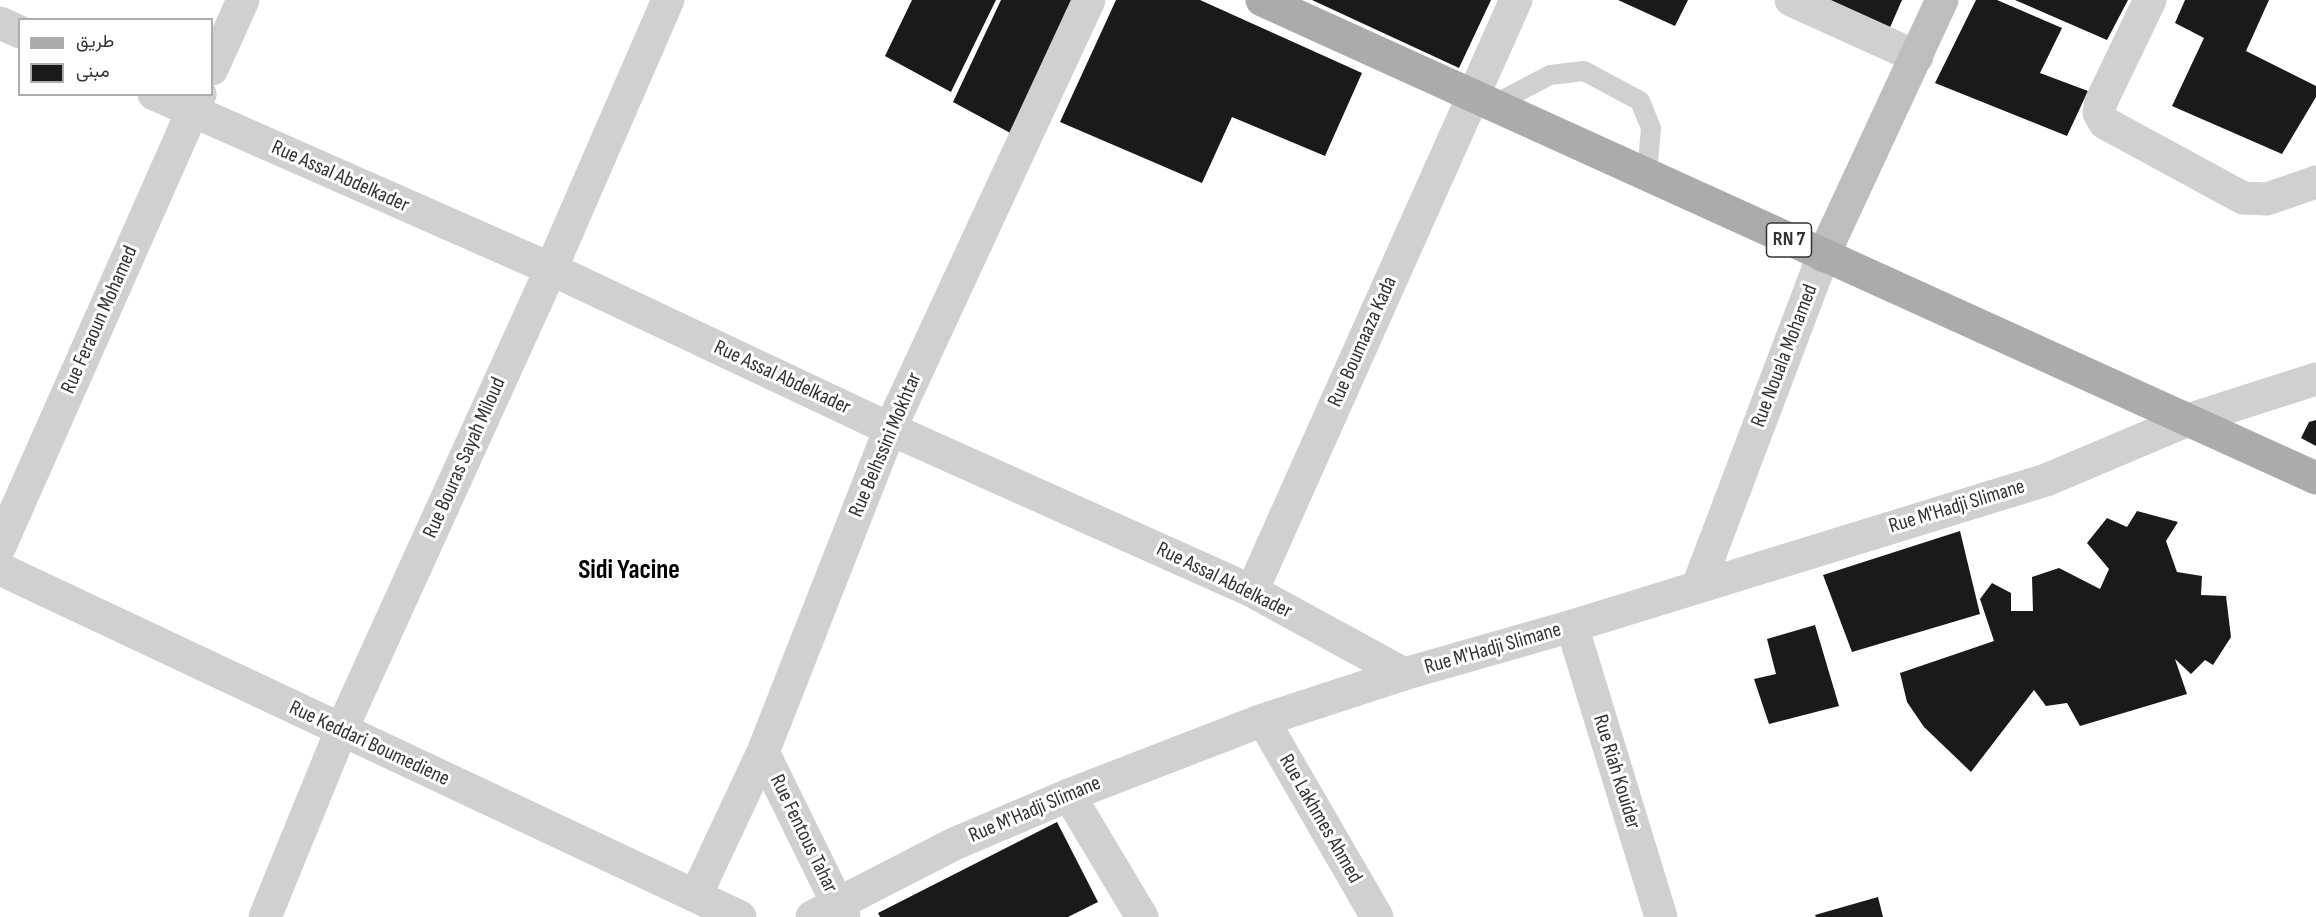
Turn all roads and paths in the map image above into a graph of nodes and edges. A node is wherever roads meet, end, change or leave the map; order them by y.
1 (243, 0) edge
2 (668, 0) edge
3 (1089, 0) edge
4 (1262, 0) edge
5 (1516, 0) edge
6 (1791, 0) edge
7 (1942, 0) edge
8 (2150, 0) edge
9 (0, 23) edge
10 (18, 31) edge
11 (1917, 57) junction
12 (213, 67) edge
13 (163, 96) edge
14 (1484, 99) junction
15 (196, 103) edge
16 (1647, 174) junction
17 (2316, 182) edge
18 (1823, 256) junction
19 (551, 269) junction
20 (2316, 379) edge
21 (2188, 420) junction
22 (890, 429) junction
23 (2316, 478) edge
24 (0, 546) edge
25 (0, 569) edge
26 (1698, 586) junction
27 (1252, 591) junction
28 (1572, 626) junction
29 (1404, 674) junction
30 (1263, 720) junction
31 (341, 731) junction
32 (763, 752) junction
33 (1069, 795) junction
34 (696, 895) junction
35 (831, 913) edge
36 (265, 917) edge
37 (740, 917) edge
38 (1142, 917) edge
39 (1377, 917) edge
40 (1661, 917) edge

1 - 12 street
2 - 19 street, Rue Bouras Sayah Miloud
3 - 22 street, Rue Belhssini Mokhtar
4 - 14 main road, RN 7
5 - 14 street, Rue Boumaaza Kada
6 - 11 street
7 - 11 street, Rue Nouala Mohamed
8 - 17 street
9 - 10 street
11 - 18 street, Rue Nouala Mohamed
13 - 15 street, Rue Assal Abdelkader
14 - 16 main road, RN 7
14 - 16 lane
14 - 27 street, Rue Boumaaza Kada
15 - 19 street, Rue Assal Abdelkader
15 - 24 street, Rue Feraoun Mohamed
16 - 18 main road, RN 7
18 - 21 main road, RN 7
18 - 26 street, Rue Nouala Mohamed
19 - 22 street, Rue Assal Abdelkader
19 - 31 street, Rue Bouras Sayah Miloud
20 - 21 street, Rue M'Hadji Slimane
21 - 23 main road, RN 7
21 - 26 street, Rue M'Hadji Slimane
22 - 27 street, Rue Assal Abdelkader
22 - 32 street, Rue Belhssini Mokhtar
25 - 31 street, Rue Keddari Boumediene
26 - 28 street, Rue M'Hadji Slimane
27 - 29 street, Rue Assal Abdelkader
28 - 29 street, Rue M'Hadji Slimane
28 - 40 street, Rue Riah Kouider
29 - 30 street, Rue M'Hadji Slimane
30 - 33 street, Rue M'Hadji Slimane
30 - 39 street, Rue Lakhmes Ahmed
31 - 34 street, Rue Keddari Boumediene
31 - 36 street, Rue Bouras Sayah Miloud
32 - 34 street, Rue Belhssini Mokhtar
32 - 35 street, Rue Fentous Tahar
33 - 35 street, Rue M'Hadji Slimane
33 - 38 street
34 - 37 street, Rue Keddari Boumediene

